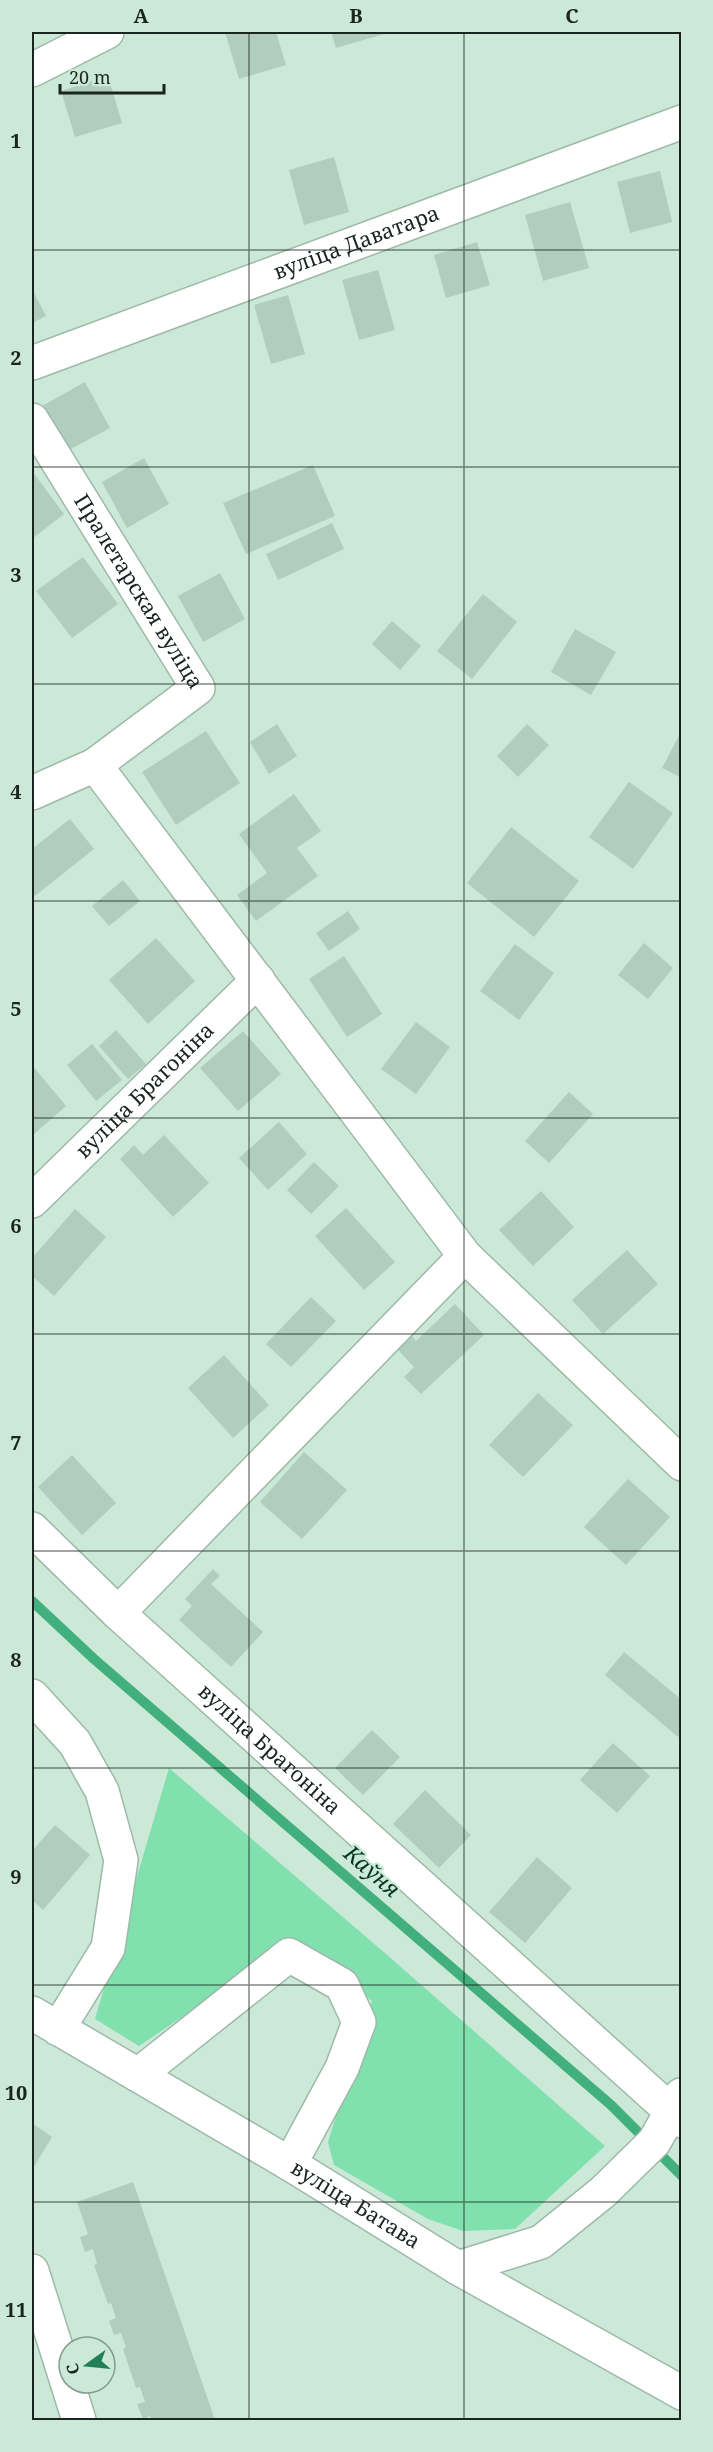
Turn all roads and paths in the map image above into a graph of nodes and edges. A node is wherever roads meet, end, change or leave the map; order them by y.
1 (107, 32) edge
2 (32, 70) edge
3 (681, 122) edge
4 (32, 363) edge
5 (32, 420) edge
6 (95, 765) junction
7 (32, 792) edge
8 (258, 980) junction
9 (32, 1201) edge
10 (465, 1256) junction
11 (681, 1464) edge
12 (32, 1529) edge
13 (118, 1613) junction
14 (32, 1696) edge
15 (45, 2021) edge
16 (138, 2075) junction
17 (678, 2109) edge
18 (290, 2164) junction
19 (458, 2268) junction
20 (32, 2271) edge
21 (681, 2393) edge
22 (79, 2421) edge

1 - 2 street
3 - 4 street, вуліца Даватара
5 - 6 street, Пралетарская вуліца
6 - 7 street, Пралетарская вуліца
6 - 8 street
8 - 9 street, вуліца Брагоніна
8 - 10 street
10 - 11 street
10 - 13 street
12 - 13 street, вуліца Брагоніна
13 - 17 street, вуліца Брагоніна
14 - 15 street
15 - 16 street, вуліца Батава
16 - 18 street, вуліца Батава
16 - 18 street
17 - 19 street
18 - 19 street, вуліца Батава
19 - 21 street, вуліца Батава
20 - 22 street

